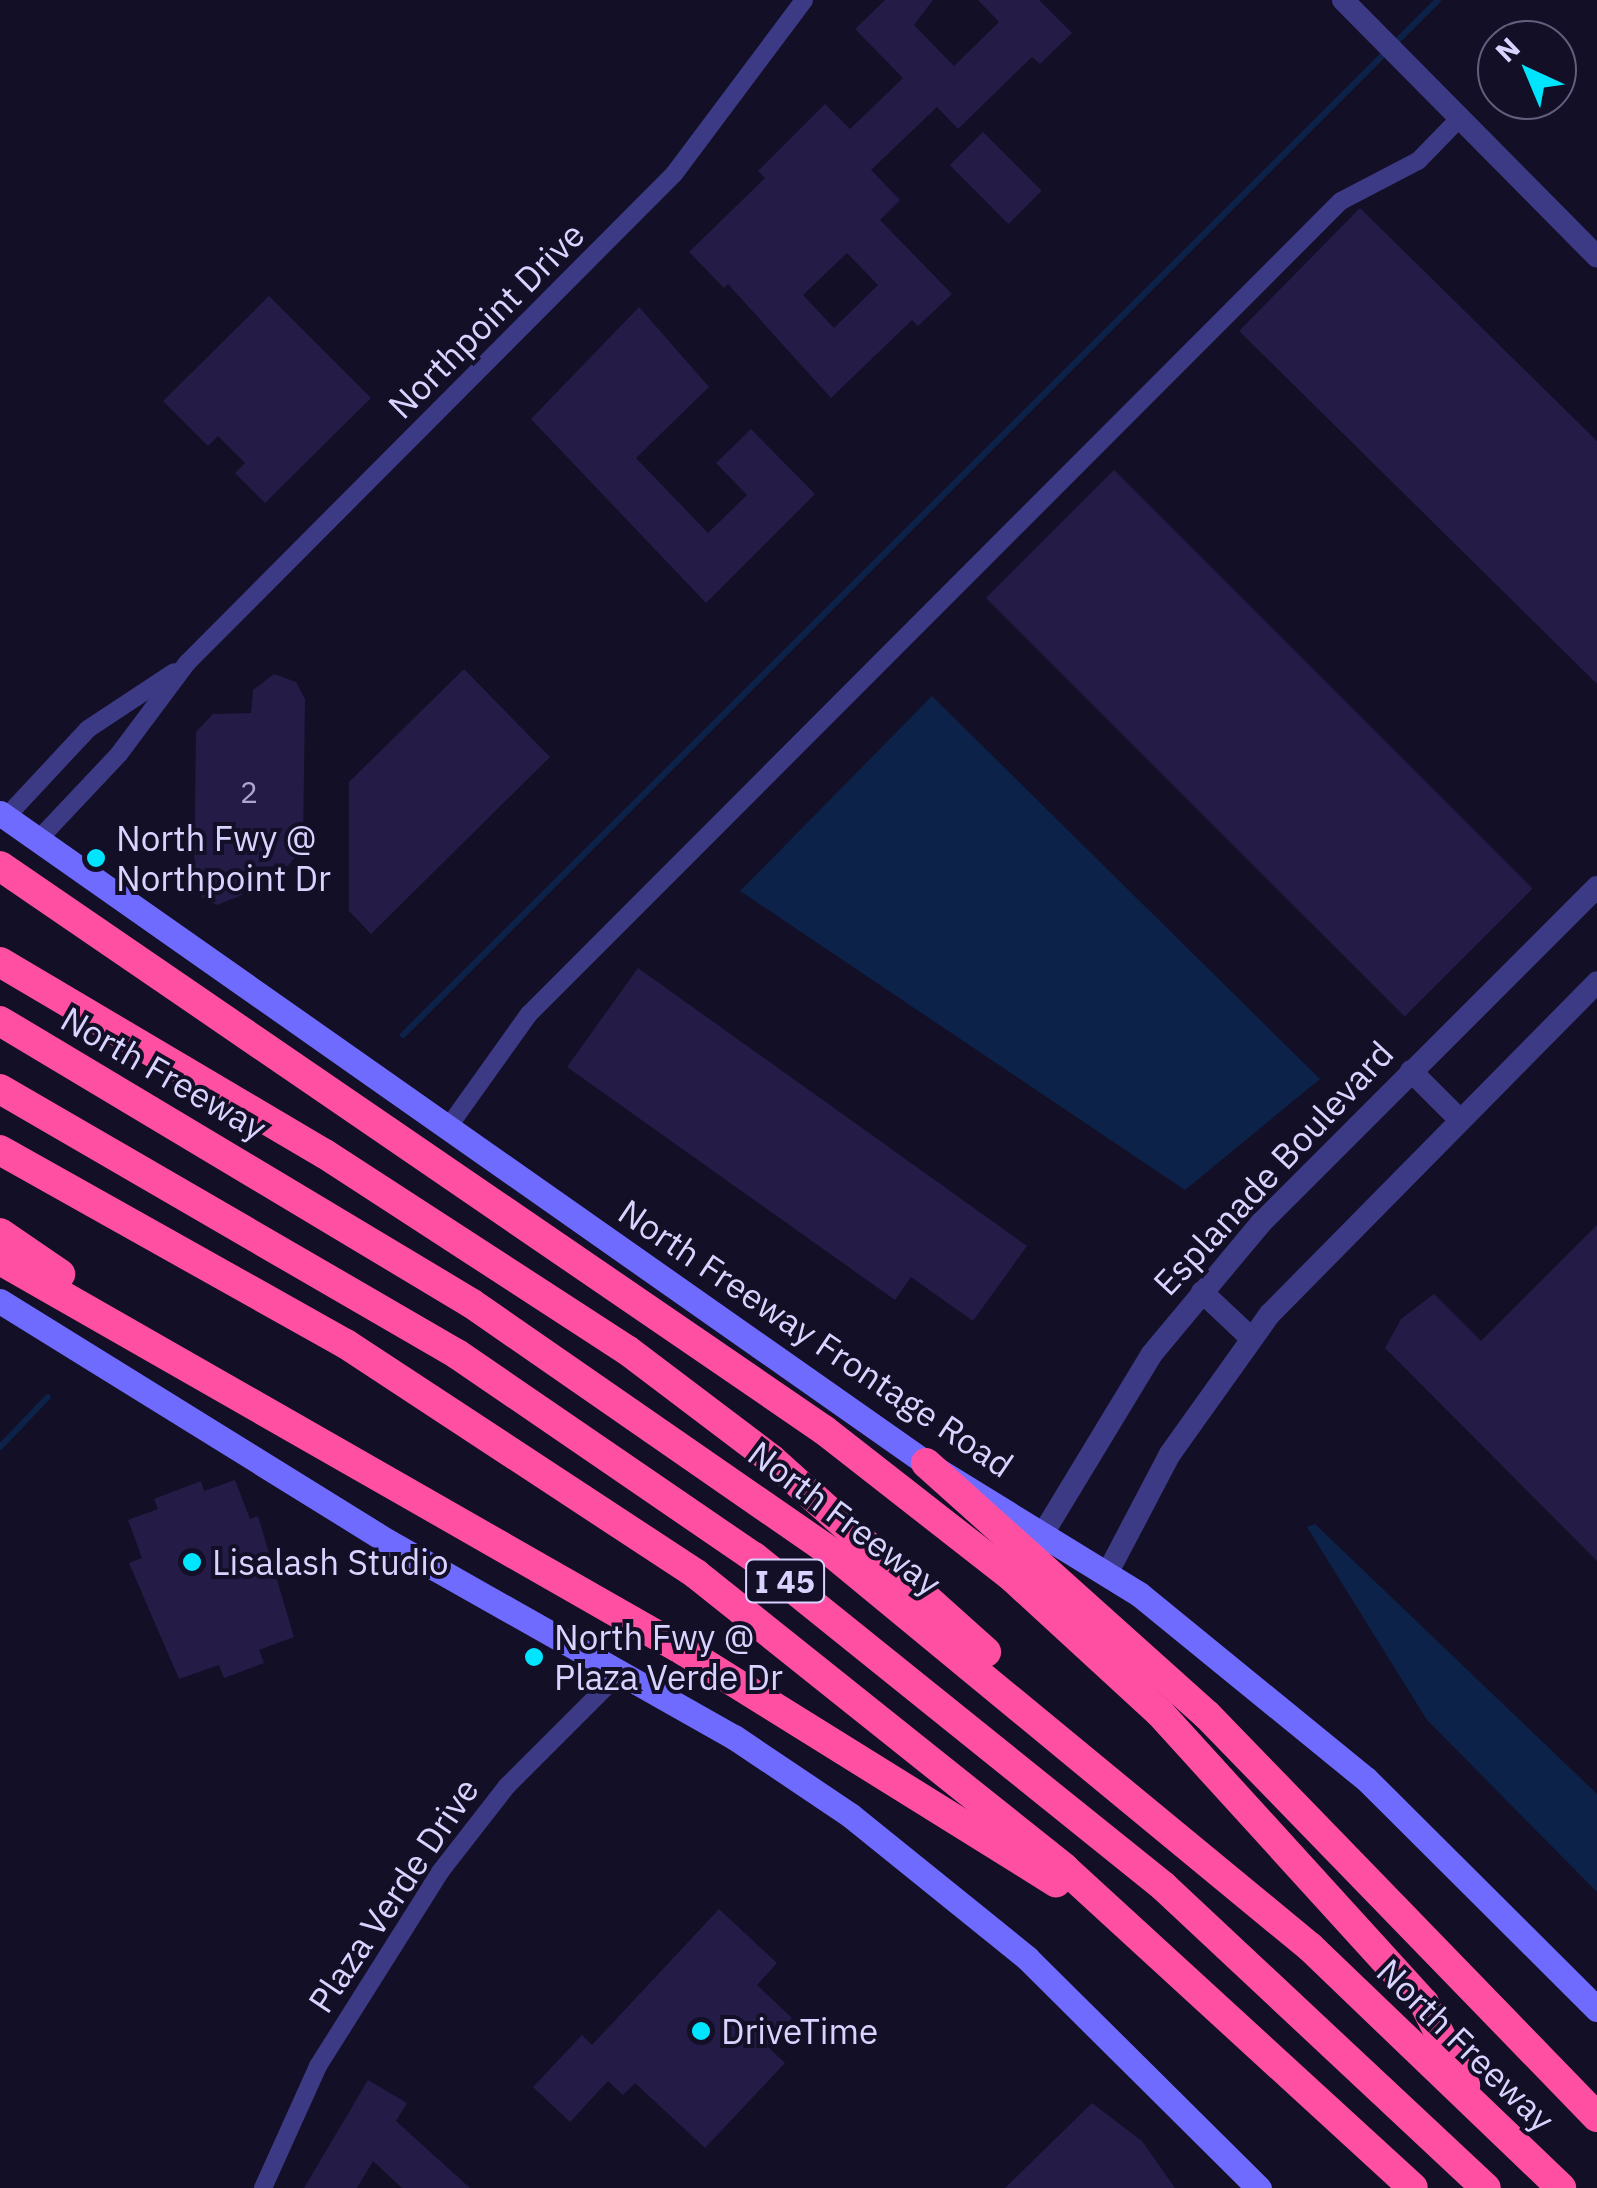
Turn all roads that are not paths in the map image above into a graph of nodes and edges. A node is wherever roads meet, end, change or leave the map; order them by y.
1 (804, 0) edge
2 (1347, 4) edge
3 (1460, 118) junction
4 (1597, 257) edge
5 (187, 663) junction
6 (3, 815) edge
7 (38, 840) junction
8 (0, 866) edge
9 (1597, 887) edge
10 (0, 962) edge
11 (1597, 982) edge
12 (0, 1021) edge
13 (1411, 1071) junction
14 (0, 1089) edge
15 (1460, 1120) junction
16 (448, 1126) junction
17 (0, 1150) edge
18 (0, 1164) edge
19 (120, 1216) junction
20 (0, 1233) edge
21 (0, 1260) edge
22 (1202, 1292) junction
23 (0, 1301) edge
24 (1251, 1338) junction
25 (242, 1396) junction
26 (926, 1463) junction
27 (1044, 1532) junction
28 (1108, 1572) junction
29 (622, 1671) junction
30 (1143, 1804) junction
31 (1177, 1967) junction
32 (1597, 2009) edge
33 (1476, 2106) junction
34 (1597, 2117) edge
35 (262, 2188) edge
36 (1259, 2188) edge
37 (1413, 2188) edge
38 (1486, 2188) edge
39 (1561, 2188) edge

1 - 5 street, Northpoint Drive
2 - 3 street
3 - 4 street
3 - 16 street
5 - 6 street, Northpoint Drive
5 - 7 street, Northpoint Drive
6 - 7 main road, North Freeway Frontage Road
7 - 16 main road, North Freeway Frontage Road
8 - 33 highway
9 - 13 street, Esplanade Boulevard
10 - 30 highway
11 - 15 street
12 - 30 highway, North Freeway / I 45
13 - 15 street
13 - 22 street, Esplanade Boulevard
14 - 38 highway, I 45
15 - 24 street
16 - 26 main road, North Freeway Frontage Road
17 - 19 highway, I 45
18 - 19 highway
19 - 31 highway, I 45
20 - 25 highway
21 - 25 highway
22 - 24 street
22 - 27 street, Esplanade Boulevard
23 - 29 main road
24 - 28 street
25 - 31 highway
26 - 27 main road, North Freeway Frontage Road
26 - 34 highway
27 - 28 main road, North Freeway Frontage Road
28 - 32 main road, North Freeway Frontage Road
29 - 35 street, Plaza Verde Drive
29 - 36 main road
30 - 33 highway, North Freeway / I 45
31 - 37 highway, I 45
33 - 39 highway, North Freeway / I 45

